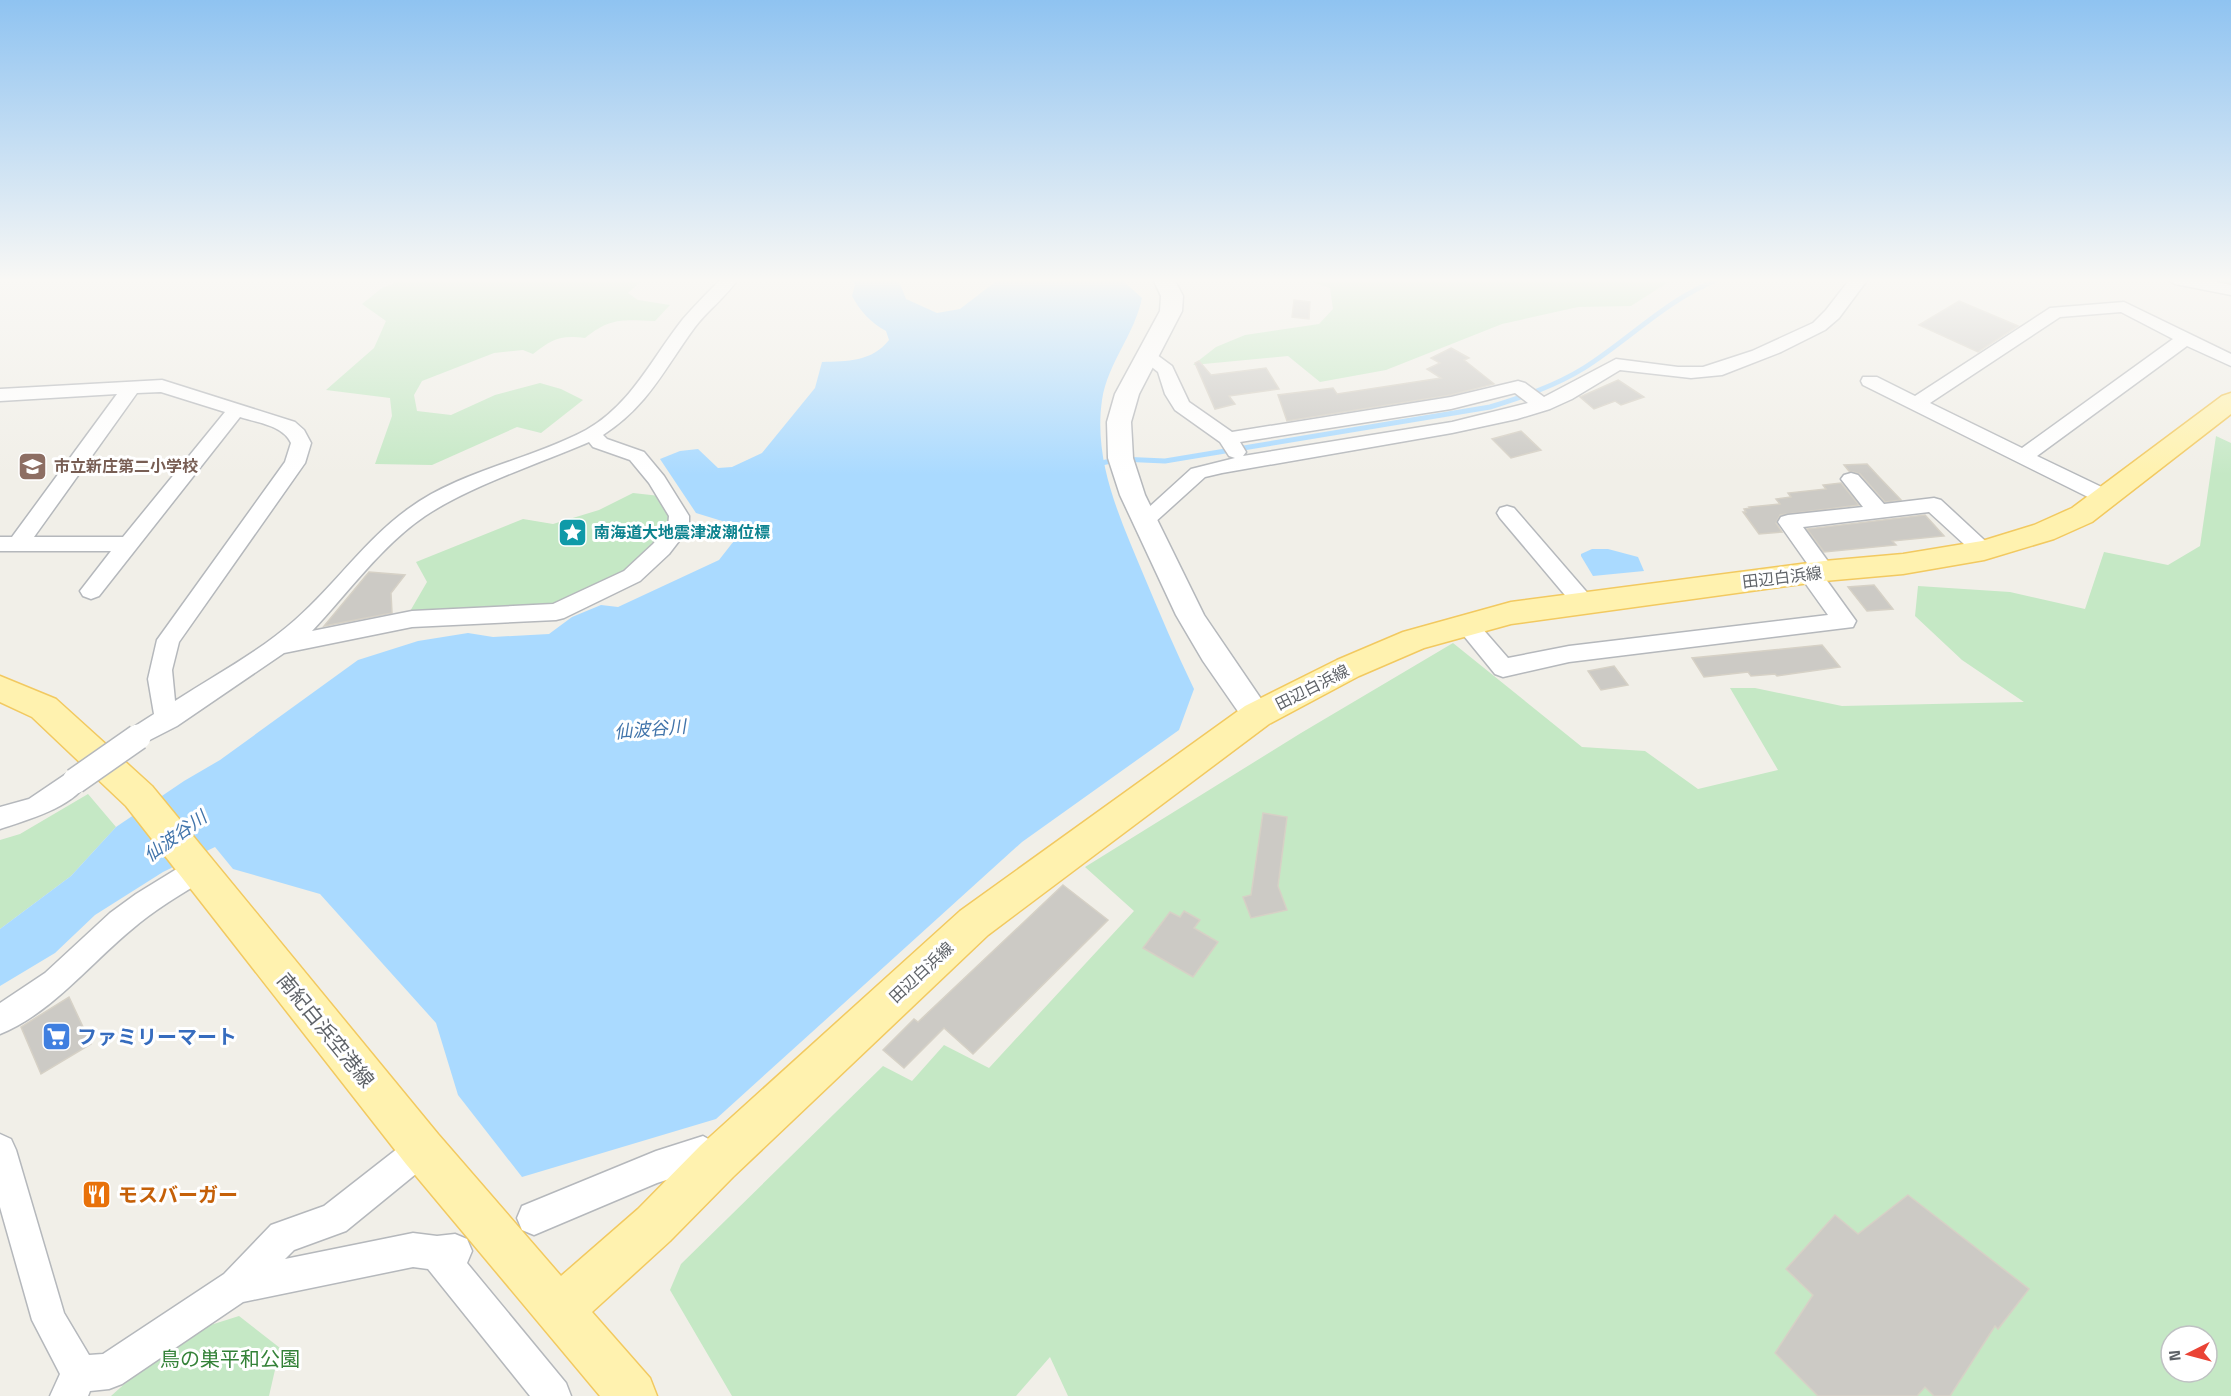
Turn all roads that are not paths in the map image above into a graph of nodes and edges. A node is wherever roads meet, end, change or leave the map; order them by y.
1 (675, 344) edge
2 (1154, 344) edge
3 (1781, 344) edge
4 (2007, 344) edge
5 (2178, 344) edge
6 (2198, 344) edge
7 (1147, 357) junction
8 (2231, 361) edge
9 (1870, 381) dead end
10 (132, 387) junction
11 (0, 395) edge
12 (1535, 398) junction
13 (2231, 401) edge
14 (1917, 403) junction
15 (237, 409) junction
16 (592, 434) junction
17 (1235, 450) junction
18 (2024, 456) junction
19 (1851, 479) dead end
20 (2105, 497) junction
21 (1879, 512) junction
22 (1507, 513) dead end
23 (1146, 519) junction
24 (10, 543) edge
25 (129, 544) junction
26 (1984, 550) junction
27 (1817, 572) junction
28 (91, 591) dead end
29 (1583, 602) junction
30 (1466, 625) junction
31 (278, 646) junction
32 (0, 688) edge
33 (1257, 715) junction
34 (168, 719) junction
35 (0, 818) edge
36 (195, 867) junction
37 (0, 1020) edge
38 (422, 1149) junction
39 (0, 1150) edge
40 (717, 1161) junction
41 (534, 1218) dead end
42 (236, 1286) junction
43 (558, 1310) junction
44 (74, 1385) edge
45 (553, 1396) edge
46 (632, 1396) edge

1 - 16 street
2 - 7 street
3 - 12 street
4 - 14 street
5 - 18 street
6 - 8 street
7 - 17 street
7 - 23 street
9 - 14 street
10 - 11 street
10 - 15 street
10 - 24 street
12 - 17 street
12 - 17 street
13 - 20 main road, 田辺白浜線
14 - 18 street
15 - 25 street
15 - 34 street
16 - 31 street
16 - 31 street
17 - 23 street
18 - 20 street
19 - 21 street
20 - 26 main road, 田辺白浜線
21 - 26 street
21 - 27 street
22 - 29 street
23 - 33 street
24 - 25 street
25 - 28 street
26 - 27 main road, 田辺白浜線
27 - 29 main road, 田辺白浜線
27 - 30 street
29 - 30 main road, 田辺白浜線
30 - 33 main road, 田辺白浜線
31 - 34 street
32 - 36 main road, 南紀白浜空港線
33 - 40 main road, 田辺白浜線
34 - 35 street, bridge
36 - 37 street
36 - 38 main road, 南紀白浜空港線
38 - 42 street
38 - 43 main road, 南紀白浜空港線
39 - 44 street
40 - 41 street
40 - 43 main road, 田辺白浜線
42 - 44 street
42 - 45 street
43 - 46 main road, 南紀白浜空港線

